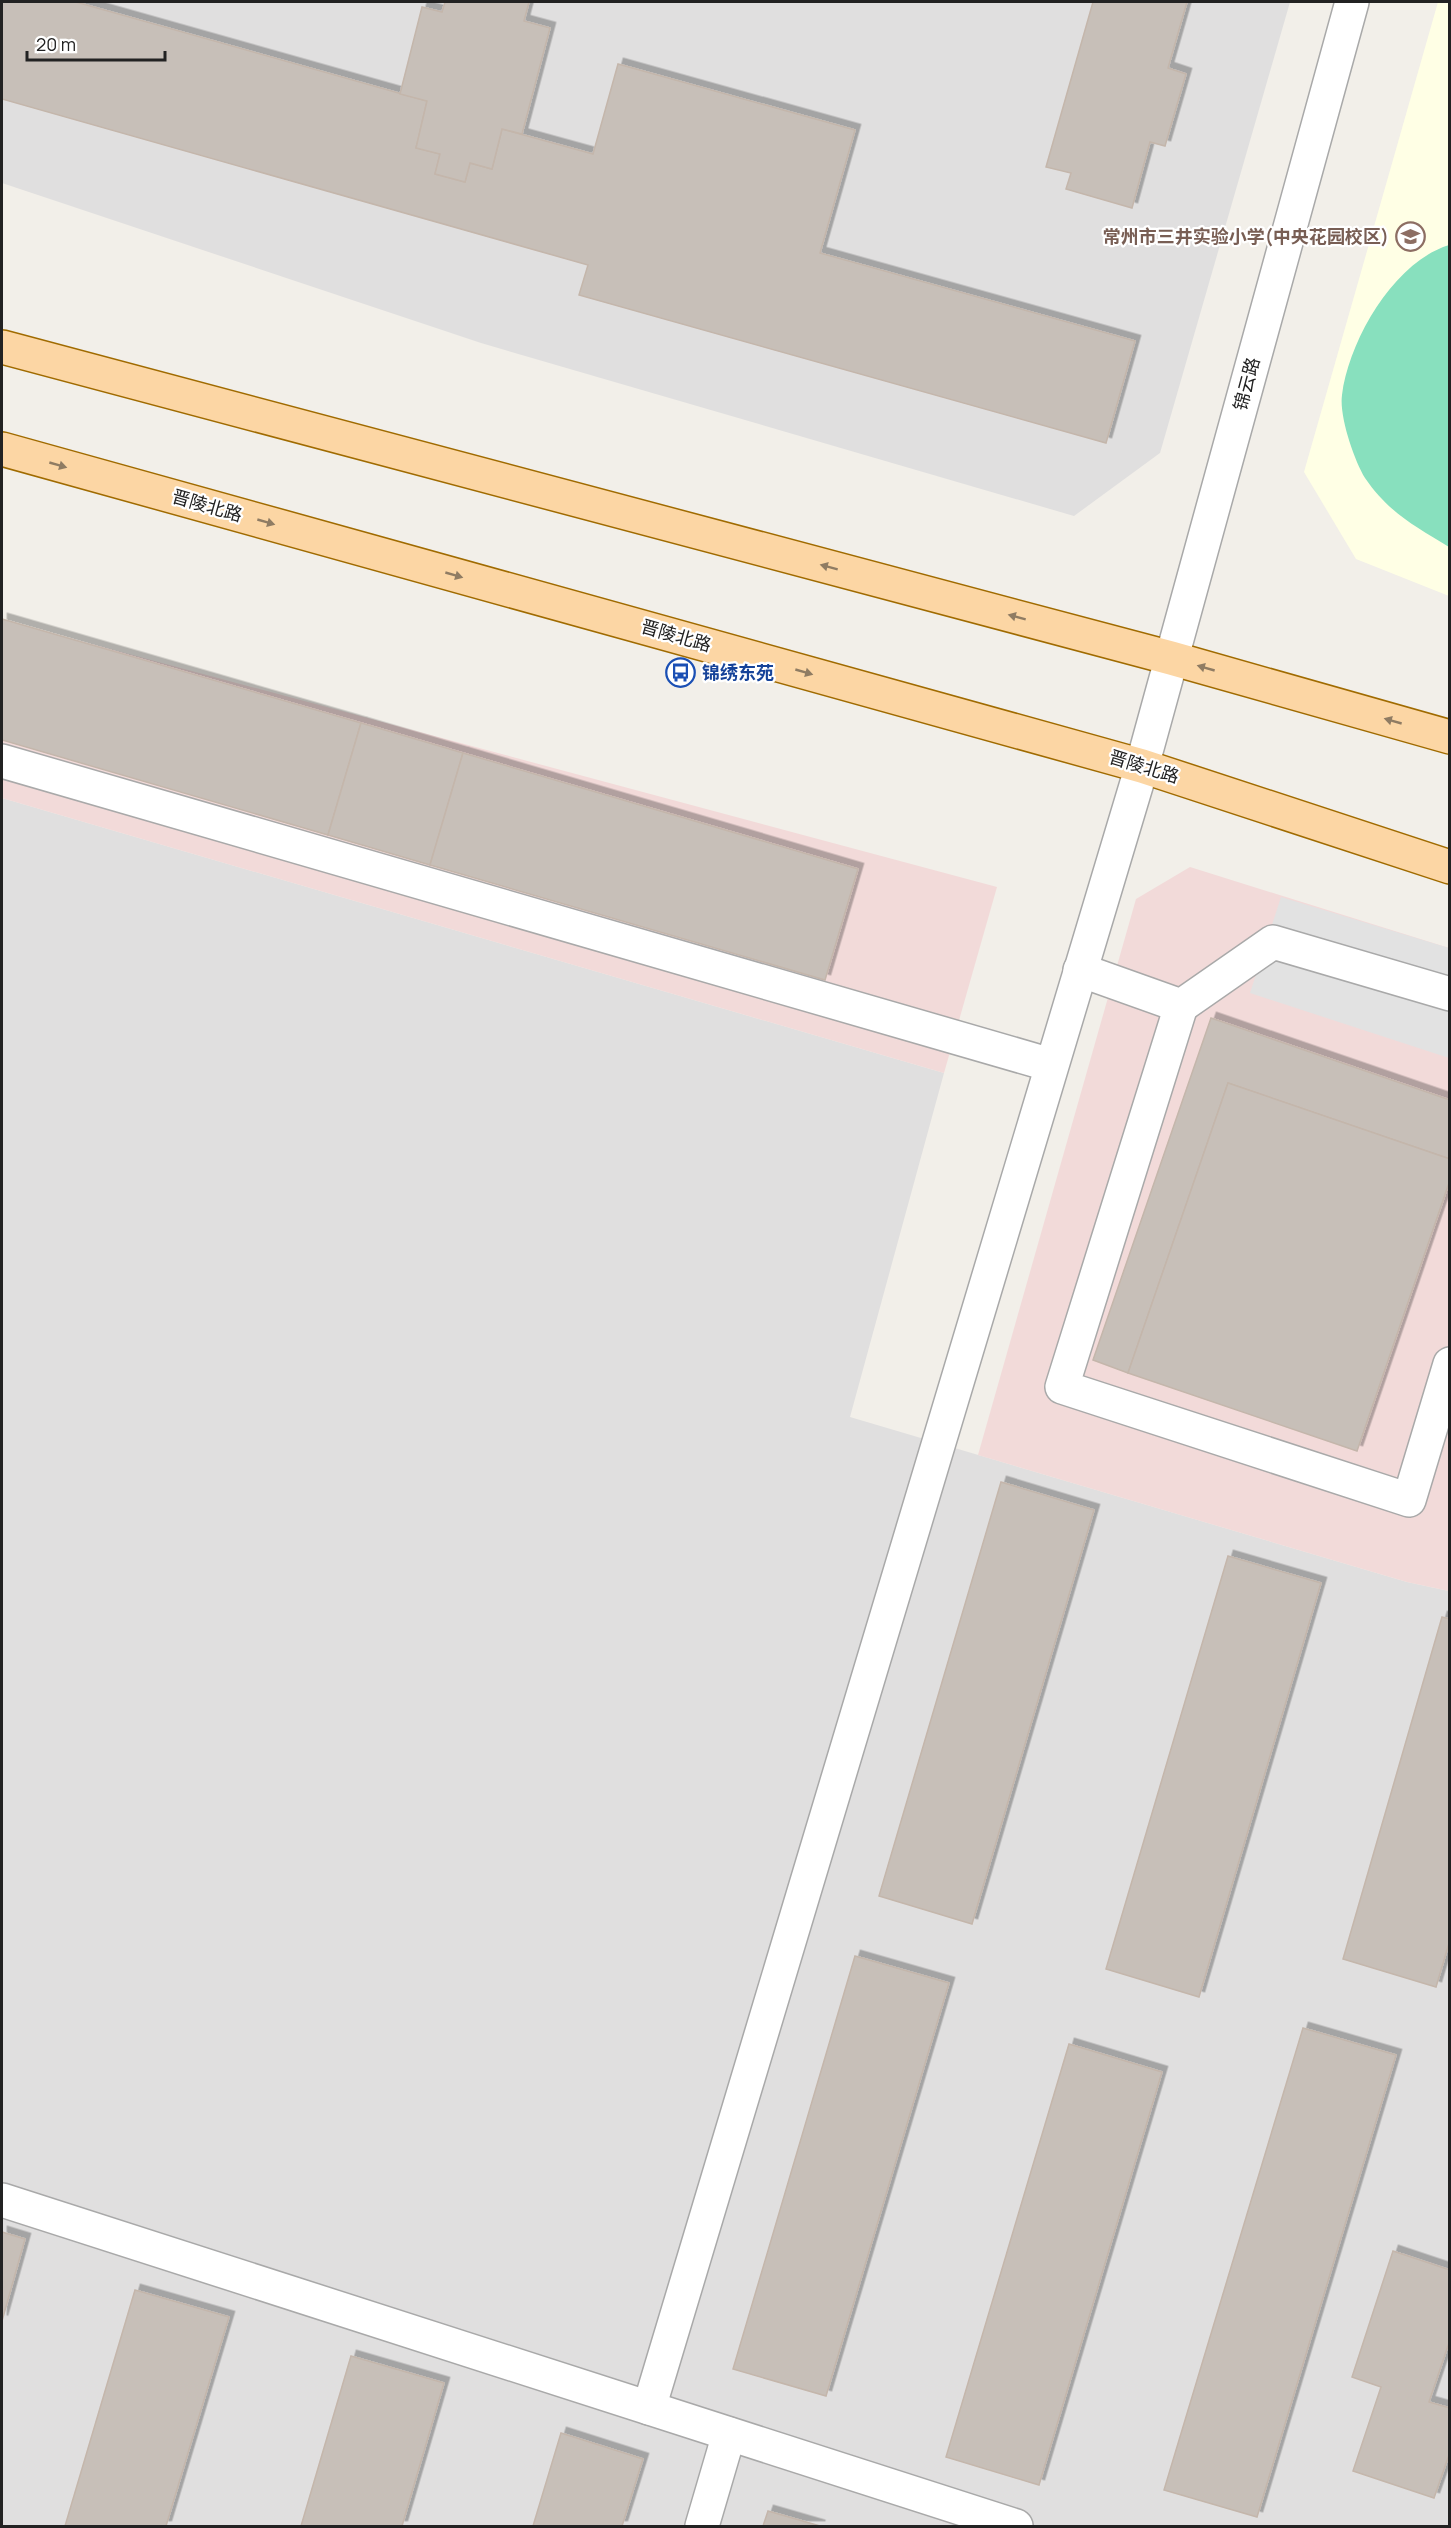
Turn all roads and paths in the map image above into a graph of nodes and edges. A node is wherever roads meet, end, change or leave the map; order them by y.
1 (1352, 2) edge
2 (2, 347) edge
3 (2, 449) edge
4 (1171, 658) junction
5 (1449, 737) edge
6 (2, 761) edge
7 (1142, 766) junction
8 (1449, 867) edge
9 (1080, 970) junction
10 (1449, 994) edge
11 (1181, 1006) junction
12 (1051, 1065) junction
13 (1449, 1365) edge
14 (2, 2200) edge
15 (649, 2408) junction
16 (729, 2434) junction
17 (702, 2526) edge
18 (1016, 2526) edge

1 - 4 street, 锦云路
4 -> 2 main road
3 -> 7 main road, 晋陵北路
5 -> 4 main road
4 - 7 street, 锦云路
6 - 12 street
7 - 8 main road, 晋陵北路
7 - 9 street, 锦云路
9 - 11 street
9 - 12 street, 锦云路
10 - 11 street
11 - 13 street
12 - 15 street, 锦云路
14 - 15 street
15 - 16 street
16 - 17 street
16 - 18 street

